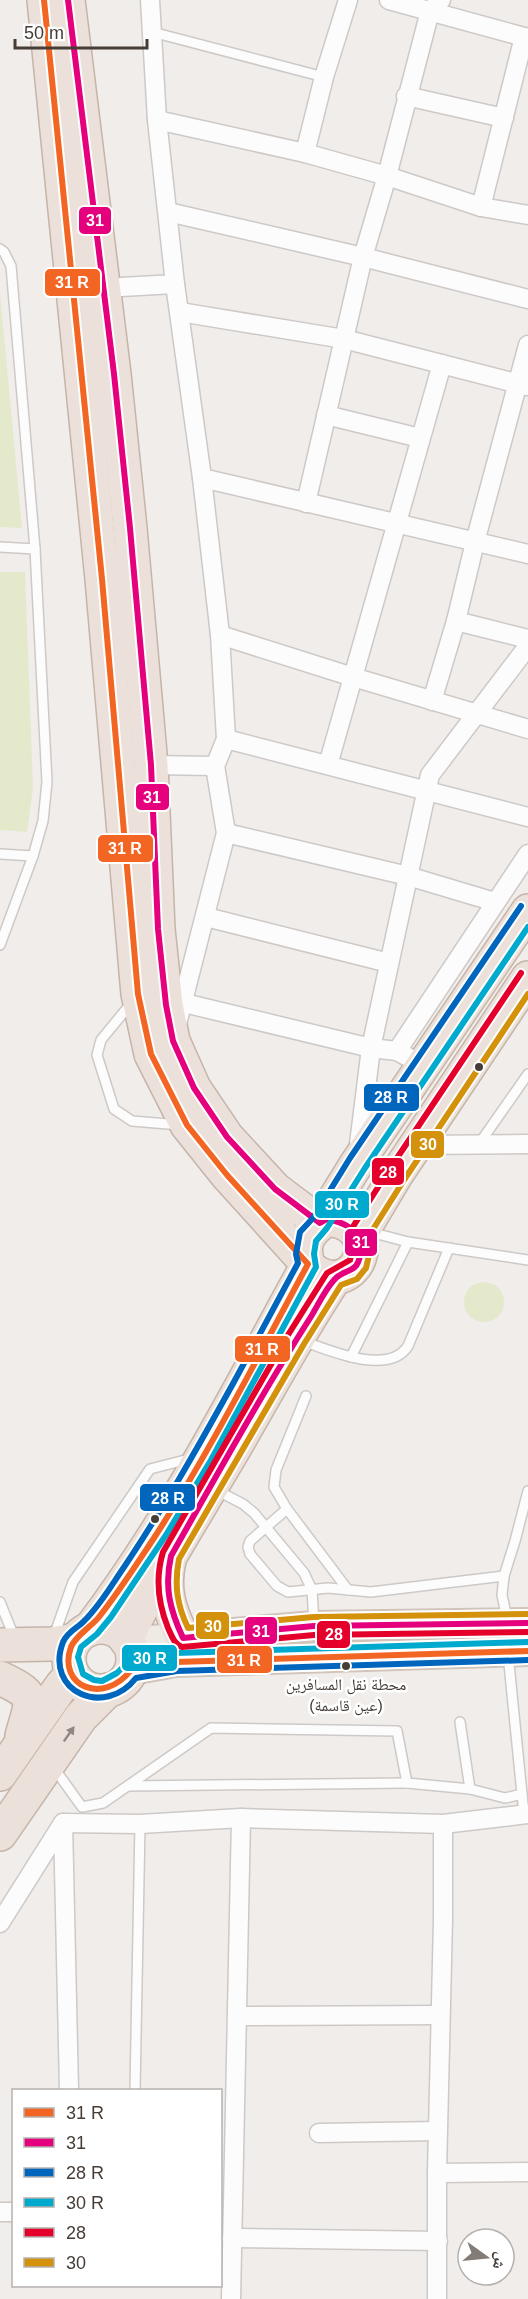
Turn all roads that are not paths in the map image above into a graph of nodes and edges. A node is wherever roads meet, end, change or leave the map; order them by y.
1 (44, 0) edge
2 (68, 0) edge
3 (150, 0) edge
4 (348, 0) edge
5 (389, 0) edge
6 (436, 6) edge
7 (152, 32) junction
8 (526, 37) edge
9 (324, 77) junction
10 (406, 96) junction
11 (504, 118) junction
12 (157, 120) junction
13 (305, 153) junction
14 (387, 176) junction
15 (481, 207) junction
16 (168, 212) junction
17 (528, 215) edge
18 (0, 249) edge
19 (363, 257) junction
20 (175, 284) junction
21 (103, 288) junction
22 (528, 300) edge
23 (180, 312) junction
24 (344, 339) junction
25 (528, 345) edge
26 (442, 364) junction
27 (523, 385) edge
28 (326, 415) junction
29 (420, 438) junction
30 (202, 478) junction
31 (306, 502) junction
32 (396, 524) junction
33 (475, 542) junction
34 (0, 547) edge
35 (35, 549) junction
36 (528, 554) edge
37 (456, 621) junction
38 (220, 635) junction
39 (528, 639) edge
40 (528, 646) edge
41 (353, 677) junction
42 (432, 701) junction
43 (477, 714) junction
44 (528, 729) edge
45 (226, 739) junction
46 (151, 765) junction
47 (328, 765) junction
48 (215, 766) junction
49 (427, 790) junction
50 (528, 817) edge
51 (226, 833) junction
52 (0, 854) edge
53 (528, 854) edge
54 (33, 856) junction
55 (408, 876) junction
56 (495, 902) junction
57 (528, 911) edge
58 (206, 917) junction
59 (0, 945) edge
60 (389, 963) junction
61 (528, 978) edge
62 (138, 994) junction
63 (184, 1003) junction
64 (517, 1012) edge
65 (172, 1041) junction
66 (370, 1048) junction
67 (410, 1059) junction
68 (528, 1074) edge
69 (187, 1125) junction
70 (478, 1144) junction
71 (528, 1144) edge
72 (417, 1145) junction
73 (357, 1163) junction
74 (320, 1223) junction
75 (360, 1233) junction
76 (408, 1242) junction
77 (449, 1248) junction
78 (528, 1260) edge
79 (322, 1271) junction
80 (296, 1339) junction
81 (351, 1357) junction
82 (306, 1396) dead end
83 (204, 1455) junction
84 (211, 1488) junction
85 (528, 1491) edge
86 (287, 1509) junction
87 (266, 1527) junction
88 (171, 1556) junction
89 (504, 1576) junction
90 (312, 1590) junction
91 (348, 1590) junction
92 (0, 1602) edge
93 (518, 1623) edge
94 (314, 1626) junction
95 (183, 1638) junction
96 (8, 1645) edge
97 (72, 1651) junction
98 (518, 1651) edge
99 (123, 1660) junction
100 (0, 1672) edge
101 (0, 1678) edge
102 (460, 1722) dead end
103 (19, 1745) junction
104 (50, 1762) junction
105 (0, 1774) edge
106 (407, 1783) junction
107 (127, 1786) junction
108 (470, 1789) junction
109 (522, 1794) junction
110 (526, 1814) edge
111 (241, 1818) junction
112 (63, 1823) junction
113 (140, 1824) junction
114 (443, 1824) junction
115 (0, 1834) edge
116 (0, 1923) edge
117 (439, 2015) junction
118 (238, 2016) junction
119 (69, 2089) edge
120 (135, 2089) edge
121 (228, 2095) edge
122 (437, 2131) junction
123 (319, 2133) dead end
124 (528, 2172) edge
125 (437, 2173) junction
126 (226, 2209) edge
127 (232, 2238) junction
128 (438, 2241) junction
129 (231, 2299) edge
130 (437, 2299) edge

1 - 62 highway
2 - 21 highway
3 - 7 street
4 - 9 street
5 - 6 street
6 - 8 street
6 - 10 street
7 - 9 lane
7 - 12 street
8 - 11 street
9 - 13 street
10 - 11 street
10 - 14 street
11 - 15 street
12 - 13 street
12 - 16 street
13 - 14 street
14 - 15 street
14 - 19 street
15 - 17 street
16 - 19 street
16 - 20 street
18 - 35 lane
19 - 22 street
19 - 24 street
20 - 21 street
20 - 23 street
21 - 46 highway
23 - 24 street
23 - 30 street
24 - 26 street
24 - 28 street
25 - 27 street
26 - 27 street
26 - 29 street
27 - 33 street
28 - 29 street
28 - 31 street
29 - 32 street
30 - 31 street
30 - 38 street
31 - 32 street
32 - 33 street
32 - 41 street
33 - 36 street
33 - 37 street
34 - 35 lane
35 - 54 lane
37 - 39 street
37 - 42 street
38 - 41 street
38 - 45 street
40 - 43 street
41 - 42 street
41 - 47 street
42 - 43 street
43 - 44 street
43 - 49 street
45 - 47 street
45 - 48 street
46 - 48 street
46 - 65 highway
47 - 49 street
48 - 51 street
49 - 50 street
49 - 55 street
51 - 55 street
51 - 58 street
52 - 54 lane
53 - 56 street
54 - 59 lane
55 - 56 street
55 - 60 street
56 - 67 street
57 - 67 highway
58 - 60 street
58 - 63 street
60 - 66 street
61 - 64 highway
62 - 69 highway
62 - 69 lane
63 - 65 street
63 - 66 street
64 - 72 highway
65 - 74 highway
66 - 67 street
66 - 73 street
67 - 73 highway
68 - 70 lane
69 - 79 highway
70 - 71 street
70 - 72 street
72 - 75 highway
73 - 74 highway
74 - 75 highway
74 - 79 highway
75 - 76 lane
75 - 79 highway
76 - 77 lane
76 - 81 lane
77 - 78 lane
77 - 81 lane
79 - 80 highway
79 - 83 highway
80 - 81 lane
80 - 84 highway
82 - 86 lane
83 - 97 highway
83 - 97 lane
84 - 87 lane
84 - 88 highway
85 - 89 lane
86 - 87 lane
86 - 91 lane
87 - 90 lane
87 - 90 lane
88 - 95 highway
88 - 99 highway
89 - 91 lane
89 - 93 lane
90 - 91 lane
90 - 94 lane
92 - 96 lane
93 - 94 main road
94 - 95 main road
95 - 99 main road
96 - 97 highway
97 - 99 highway
97 - 99 highway
97 - 100 highway
97 - 103 highway
98 - 99 main road
98 - 109 lane
104 -> 99 highway
101 - 103 highway
102 - 108 lane
103 - 105 highway
104 - 107 lane
104 - 115 highway
106 - 107 lane
106 - 107 lane
106 - 108 lane
108 - 109 lane
109 - 110 lane
110 - 114 street
111 - 113 street
111 - 114 street
111 - 118 street
112 - 113 street
112 - 116 street
112 - 119 street
113 - 120 lane
114 - 117 street
117 - 118 street
117 - 122 street
118 - 121 street
121 - 126 street
122 - 123 street
122 - 125 street
124 - 125 street
125 - 128 street
126 - 127 street
127 - 128 street
127 - 129 street
128 - 130 street

